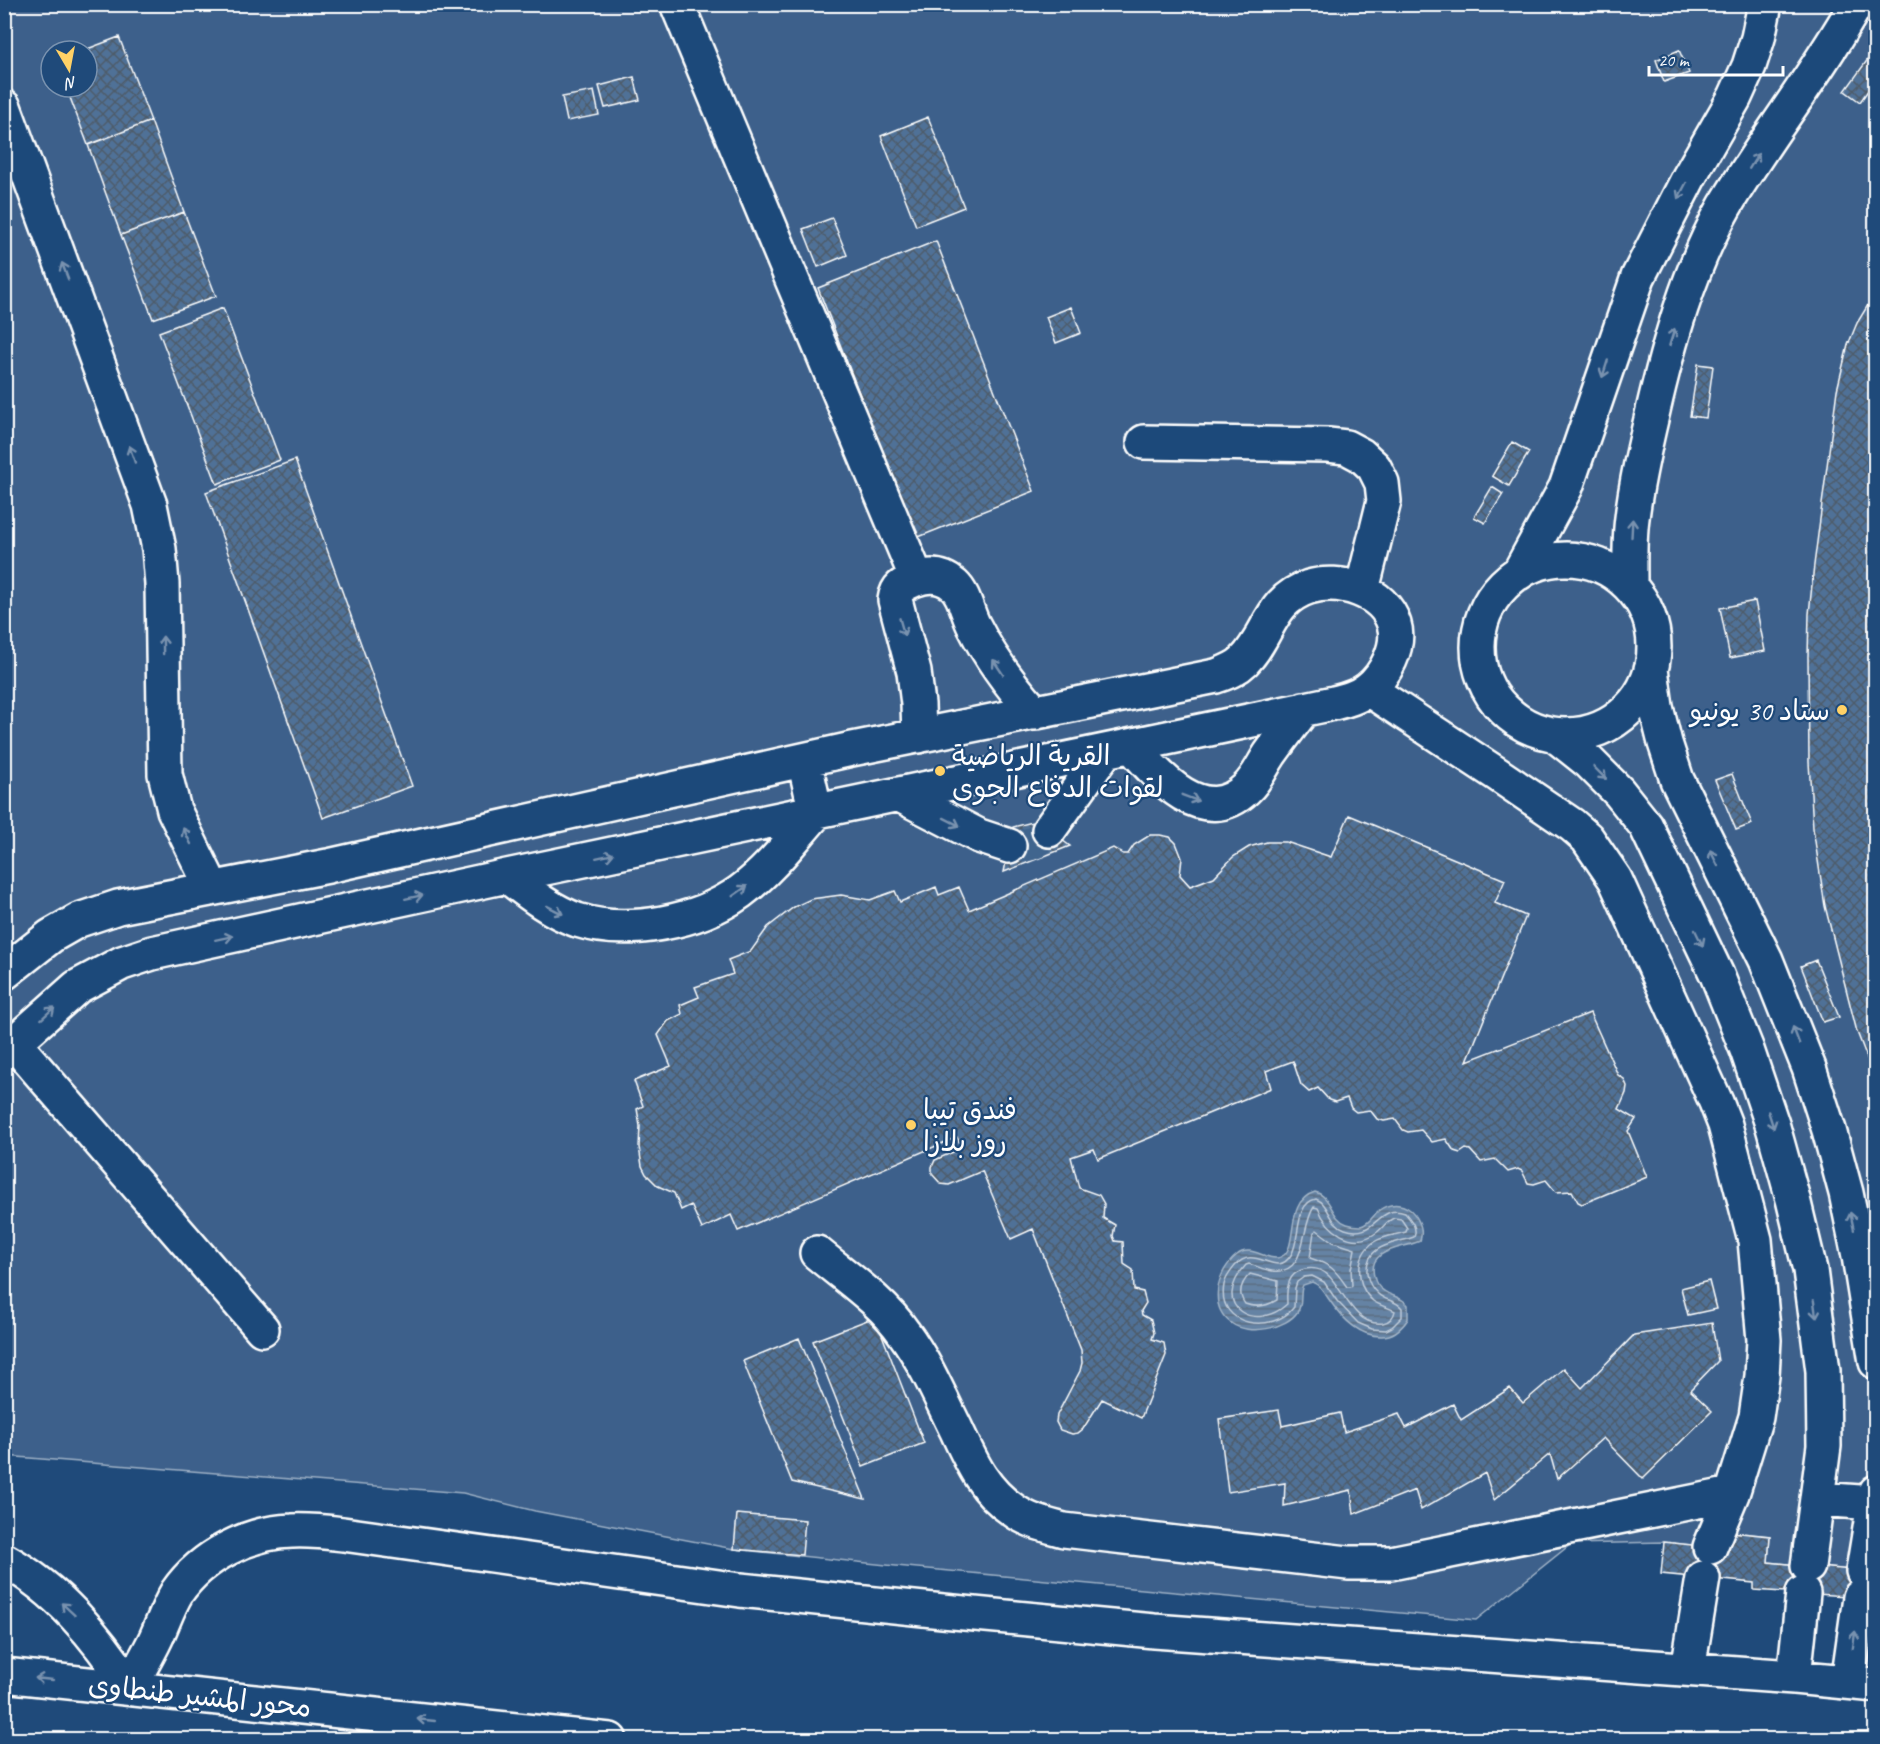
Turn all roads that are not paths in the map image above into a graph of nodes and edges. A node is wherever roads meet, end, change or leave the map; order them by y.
1 (677, 4) edge
2 (1765, 4) edge
3 (1856, 4) edge
4 (4, 106) edge
5 (1144, 442) dead end
6 (1519, 573) junction
7 (918, 579) junction
8 (1630, 586) junction
9 (1362, 590) junction
10 (1651, 669) junction
11 (1368, 689) junction
12 (1304, 710) junction
13 (1035, 713) junction
14 (1555, 735) junction
15 (919, 736) junction
16 (1118, 749) junction
17 (804, 760) junction
18 (900, 795) junction
19 (816, 813) junction
20 (1049, 830) tunnel mouth
21 (1009, 846) tunnel mouth
22 (507, 876) junction
23 (212, 888) junction
24 (4, 973) edge
25 (9, 1048) edge
26 (817, 1253) dead end
27 (262, 1329) dead end
28 (1875, 1362) edge
29 (1732, 1494) junction
30 (1875, 1497) edge
31 (1818, 1499) junction
32 (1710, 1547) dead end
33 (6, 1560) edge
34 (1703, 1578) dead end
35 (1688, 1670) junction
36 (4, 1675) edge
37 (1794, 1677) junction
38 (1862, 1684) edge
39 (130, 1688) junction
40 (610, 1740) edge

1 - 7 main road
2 -> 6 main road
8 -> 3 main road
23 -> 4 main road
5 - 9 main road
6 - 8 main road
6 - 14 main road
13 -> 7 main road
7 -> 15 main road
8 - 10 main road
9 - 11 main road
9 - 13 main road
10 - 14 main road
28 -> 10 main road
11 - 12 main road
11 - 29 main road
12 - 16 main road
16 -> 12 main road
13 - 15 main road
14 -> 31 main road
15 - 17 main road
16 - 18 main road
16 - 20 main road
17 - 19 main road
17 - 23 main road
18 - 19 main road
18 -> 21 main road
22 -> 19 main road
22 -> 19 main road
25 -> 22 main road
23 - 24 main road
25 - 27 main road
26 - 29 main road
29 - 32 main road
30 - 31 main road
38 -> 30 main road
31 - 37 main road
39 -> 33 main road
34 - 35 main road
35 - 37 main road
35 - 39 main road
39 -> 36 main road, محور المشير طنطاوى
37 - 38 main road
40 -> 39 main road, محور المشير طنطاوى

